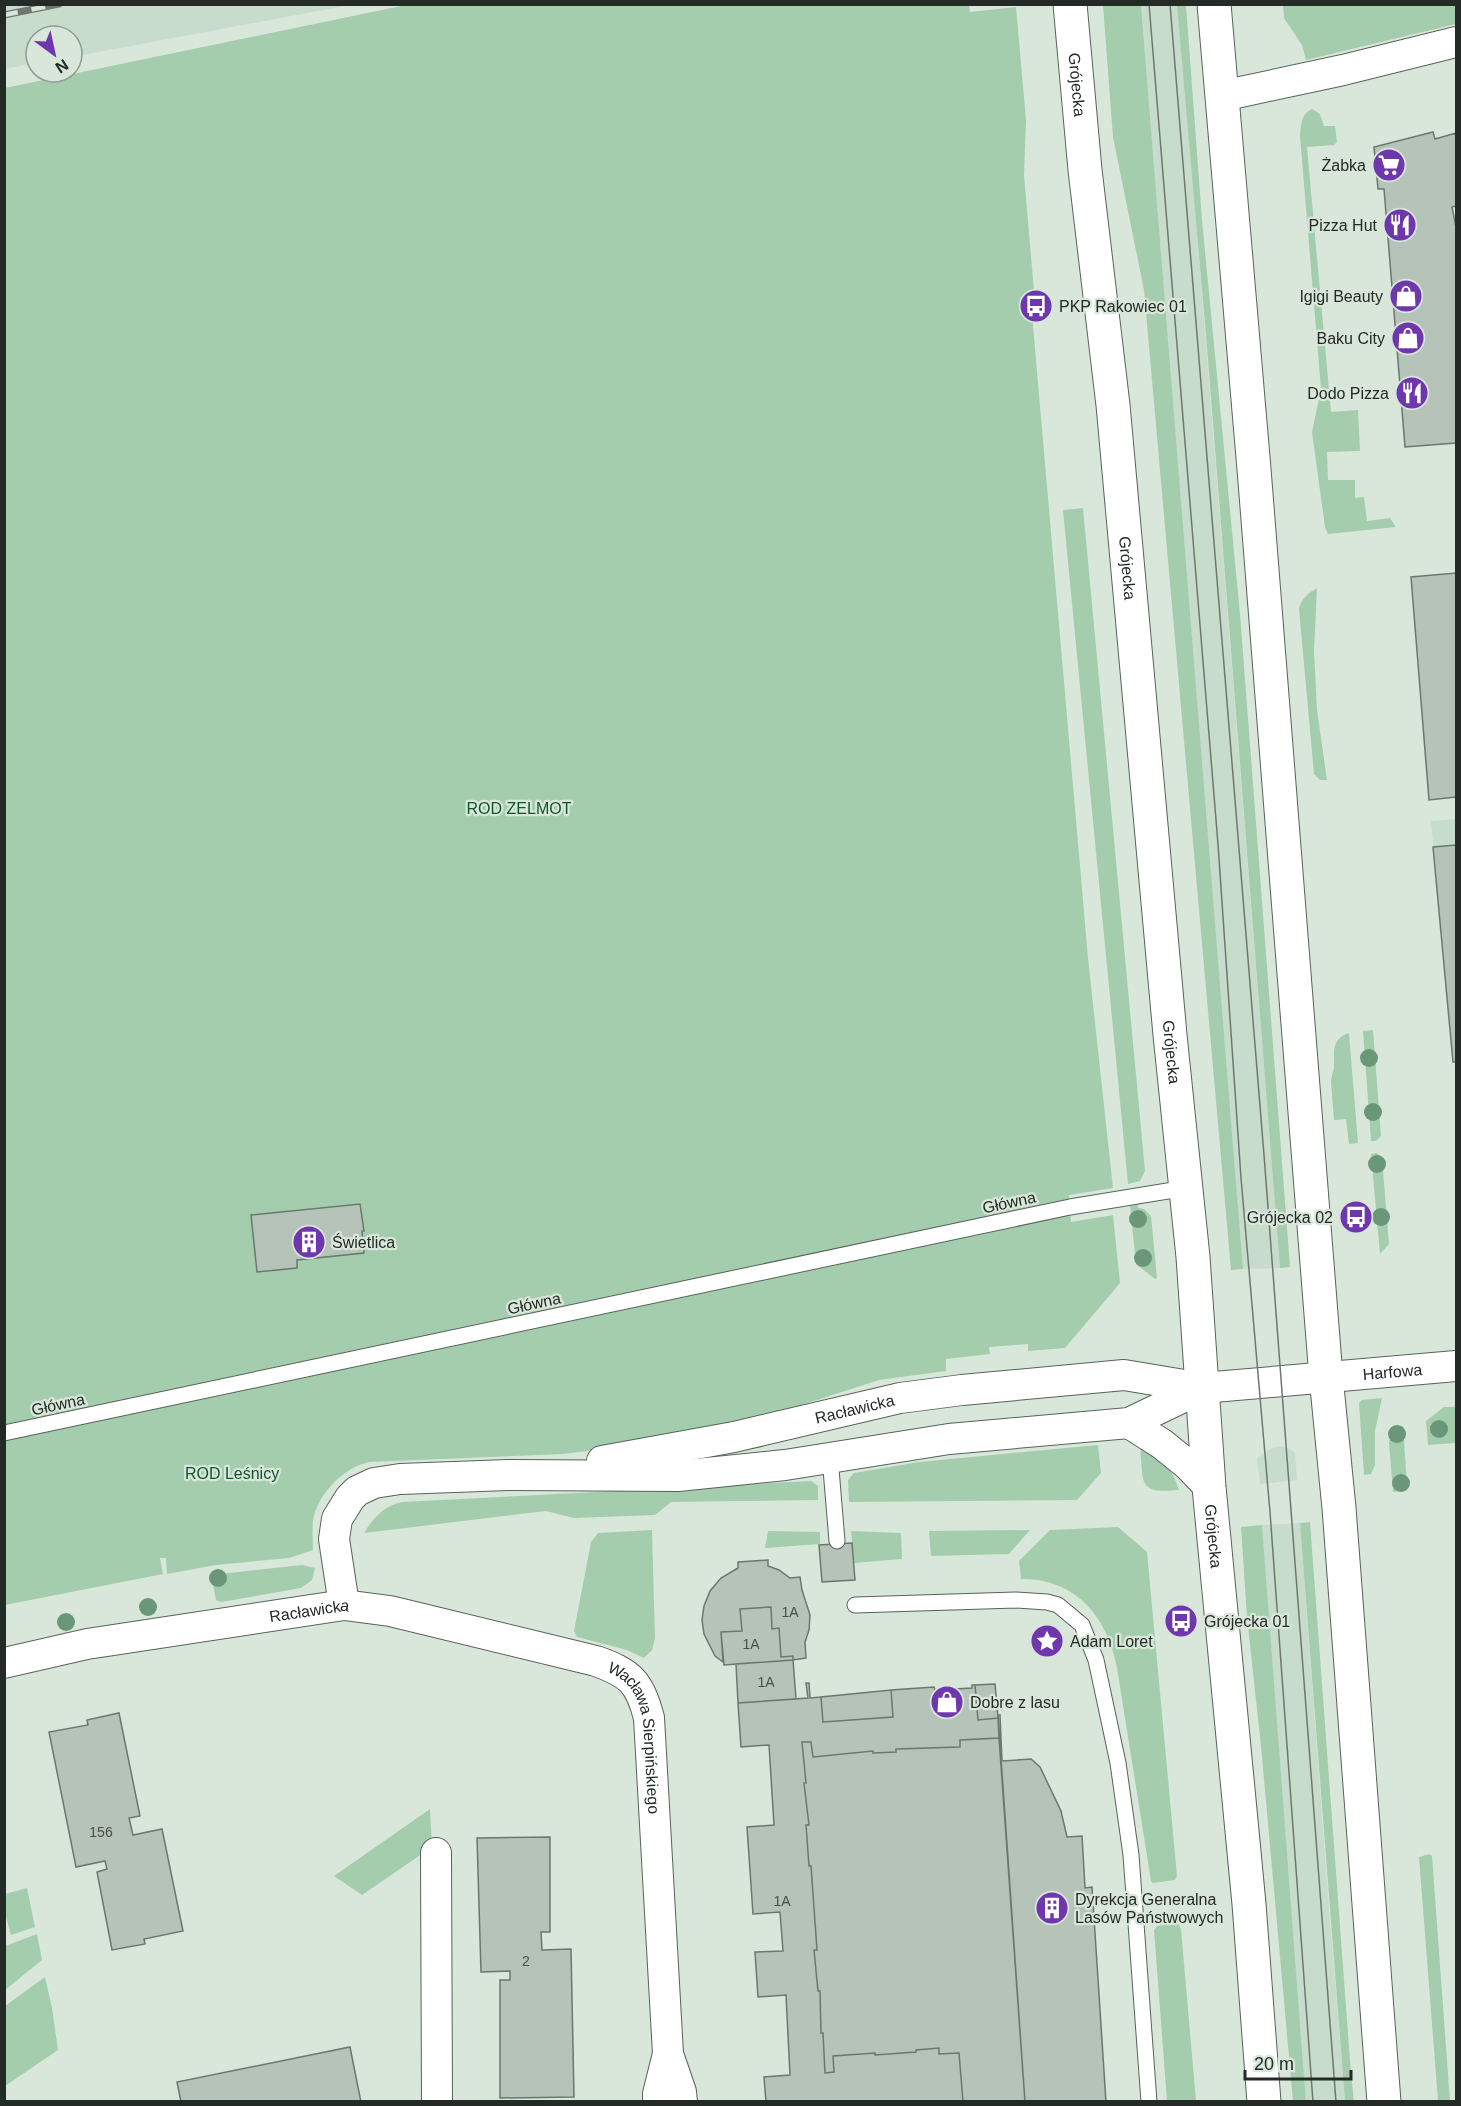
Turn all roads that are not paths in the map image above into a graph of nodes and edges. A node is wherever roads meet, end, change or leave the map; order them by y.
1 (1070, 4) edge
2 (1214, 4) edge
3 (1456, 42) edge
4 (1222, 96) junction
5 (1186, 1188) junction
6 (1456, 1366) edge
7 (1326, 1377) junction
8 (1202, 1388) junction
9 (1129, 1423) junction
10 (4, 1433) edge
11 (830, 1457) junction
12 (508, 1475) junction
13 (1209, 1487) junction
14 (837, 1541) dead end
15 (344, 1605) junction
16 (855, 1605) dead end
17 (4, 1663) edge
18 (436, 1853) dead end
19 (668, 2054) junction
20 (437, 2102) edge
21 (658, 2102) edge
22 (682, 2102) edge
23 (1149, 2102) edge
24 (1264, 2102) edge
25 (1384, 2102) edge

1 - 5 main road, Grójecka
2 - 4 main road
3 - 4 street
4 - 7 main road
5 - 8 main road, Grójecka
5 - 10 lane, Główna
6 - 7 street, Harfowa
7 - 8 street, Racławicka
7 - 25 main road
8 - 9 street, Racławicka
8 - 12 street, Racławicka
8 - 13 main road, Grójecka
9 - 11 street, Racławicka
9 - 13 street
11 - 12 street, Racławicka
11 - 14 lane
12 - 15 street, Racławicka
13 - 24 main road, Grójecka
15 - 17 street, Racławicka
15 - 19 street, Wacława Sierpińskiego
16 - 23 lane
18 - 20 street
19 - 21 street, Wacława Sierpińskiego
19 - 22 street, Wacława Sierpińskiego

